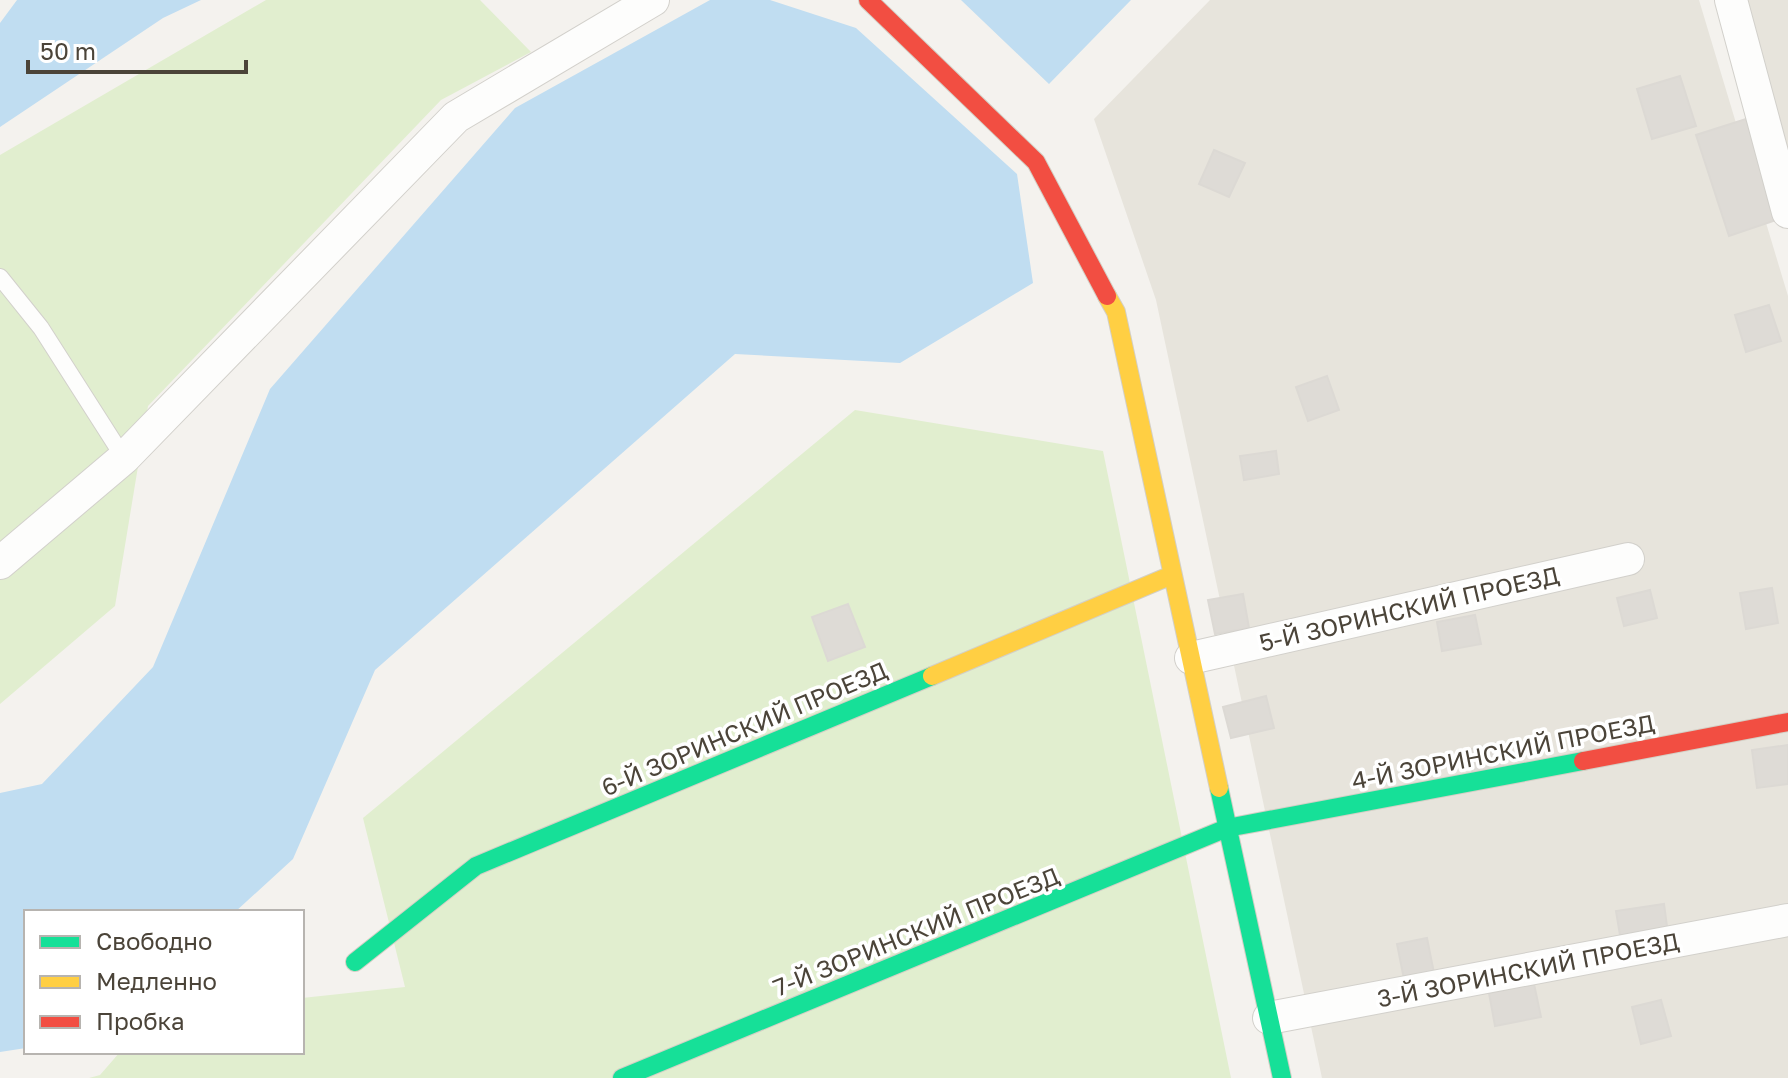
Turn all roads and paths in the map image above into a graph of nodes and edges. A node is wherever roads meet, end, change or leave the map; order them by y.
1 (653, 0) edge
2 (868, 0) edge
3 (1731, 0) edge
4 (1788, 212) edge
5 (0, 277) edge
6 (124, 458) junction
7 (1628, 559) dead end
8 (0, 563) edge
9 (1172, 575) junction
10 (1191, 658) junction
11 (1788, 722) edge
12 (1227, 828) junction
13 (1788, 920) edge
14 (355, 962) dead end
15 (1269, 1018) junction
16 (1277, 1077) edge
17 (622, 1078) edge

1 - 6 street
2 - 9 street
3 - 4 street
5 - 6 lane
6 - 8 street
7 - 10 street, 5-Й ЗОРИНСКИЙ ПРОЕЗД
9 - 10 street
9 - 14 street, 6-Й ЗОРИНСКИЙ ПРОЕЗД
10 - 12 street
11 - 12 street, 4-Й ЗОРИНСКИЙ ПРОЕЗД
12 - 15 street
12 - 17 street, 7-Й ЗОРИНСКИЙ ПРОЕЗД
13 - 15 street, 3-Й ЗОРИНСКИЙ ПРОЕЗД
15 - 16 street

